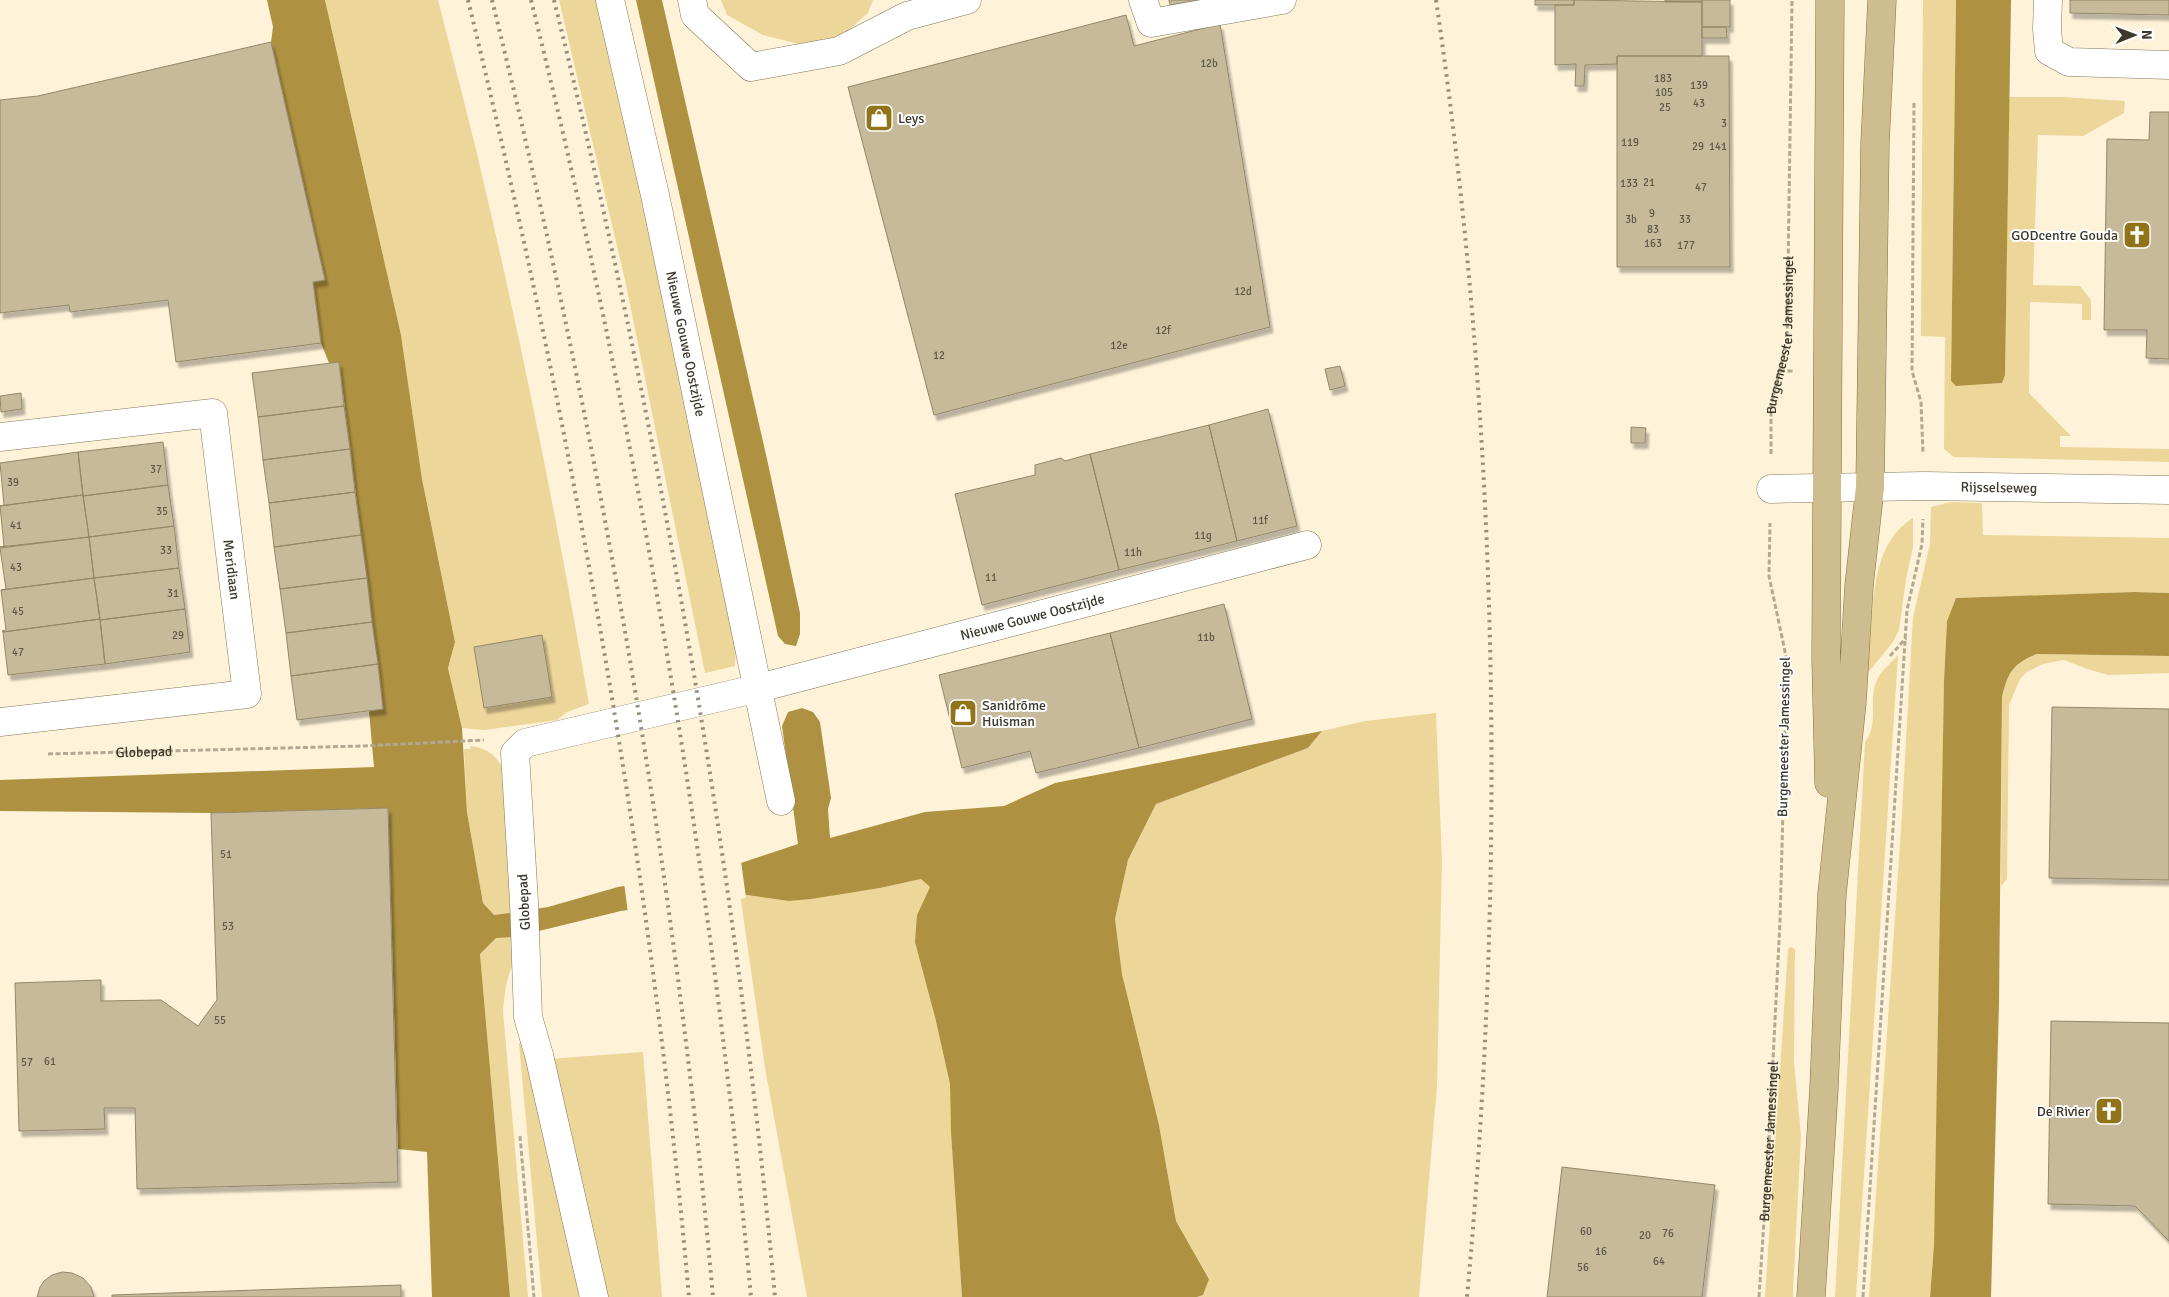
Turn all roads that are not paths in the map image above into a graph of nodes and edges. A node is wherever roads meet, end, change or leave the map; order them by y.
1 (610, 0) edge
2 (692, 0) edge
3 (967, 0) edge
4 (1143, 0) edge
5 (1282, 0) edge
6 (1830, 0) edge
7 (1882, 0) edge
8 (2048, 0) edge
9 (904, 8) edge
10 (2169, 65) edge
11 (0, 437) edge
12 (1870, 487) junction
13 (1827, 488) junction
14 (1771, 489) road end
15 (2169, 490) edge
16 (1307, 545) dead end
17 (758, 688) junction
18 (0, 722) edge
19 (781, 801) dead end
20 (1832, 894) junction
21 (594, 1297) edge
22 (1811, 1297) edge

1 - 17 street, Nieuwe Gouwe Oostzijde
2 - 9 street
3 - 9 street
4 - 5 street
6 - 13 main road
7 - 12 main road
8 - 10 street
11 - 18 street, Meridiaan
12 - 13 street, Rijsselseweg
12 - 15 street, Rijsselseweg
12 - 20 main road
13 - 14 street, Rijsselseweg
13 - 20 main road
16 - 17 street, Nieuwe Gouwe Oostzijde
17 - 19 street, Nieuwe Gouwe Oostzijde
17 - 21 street, Globepad
20 - 22 main road

